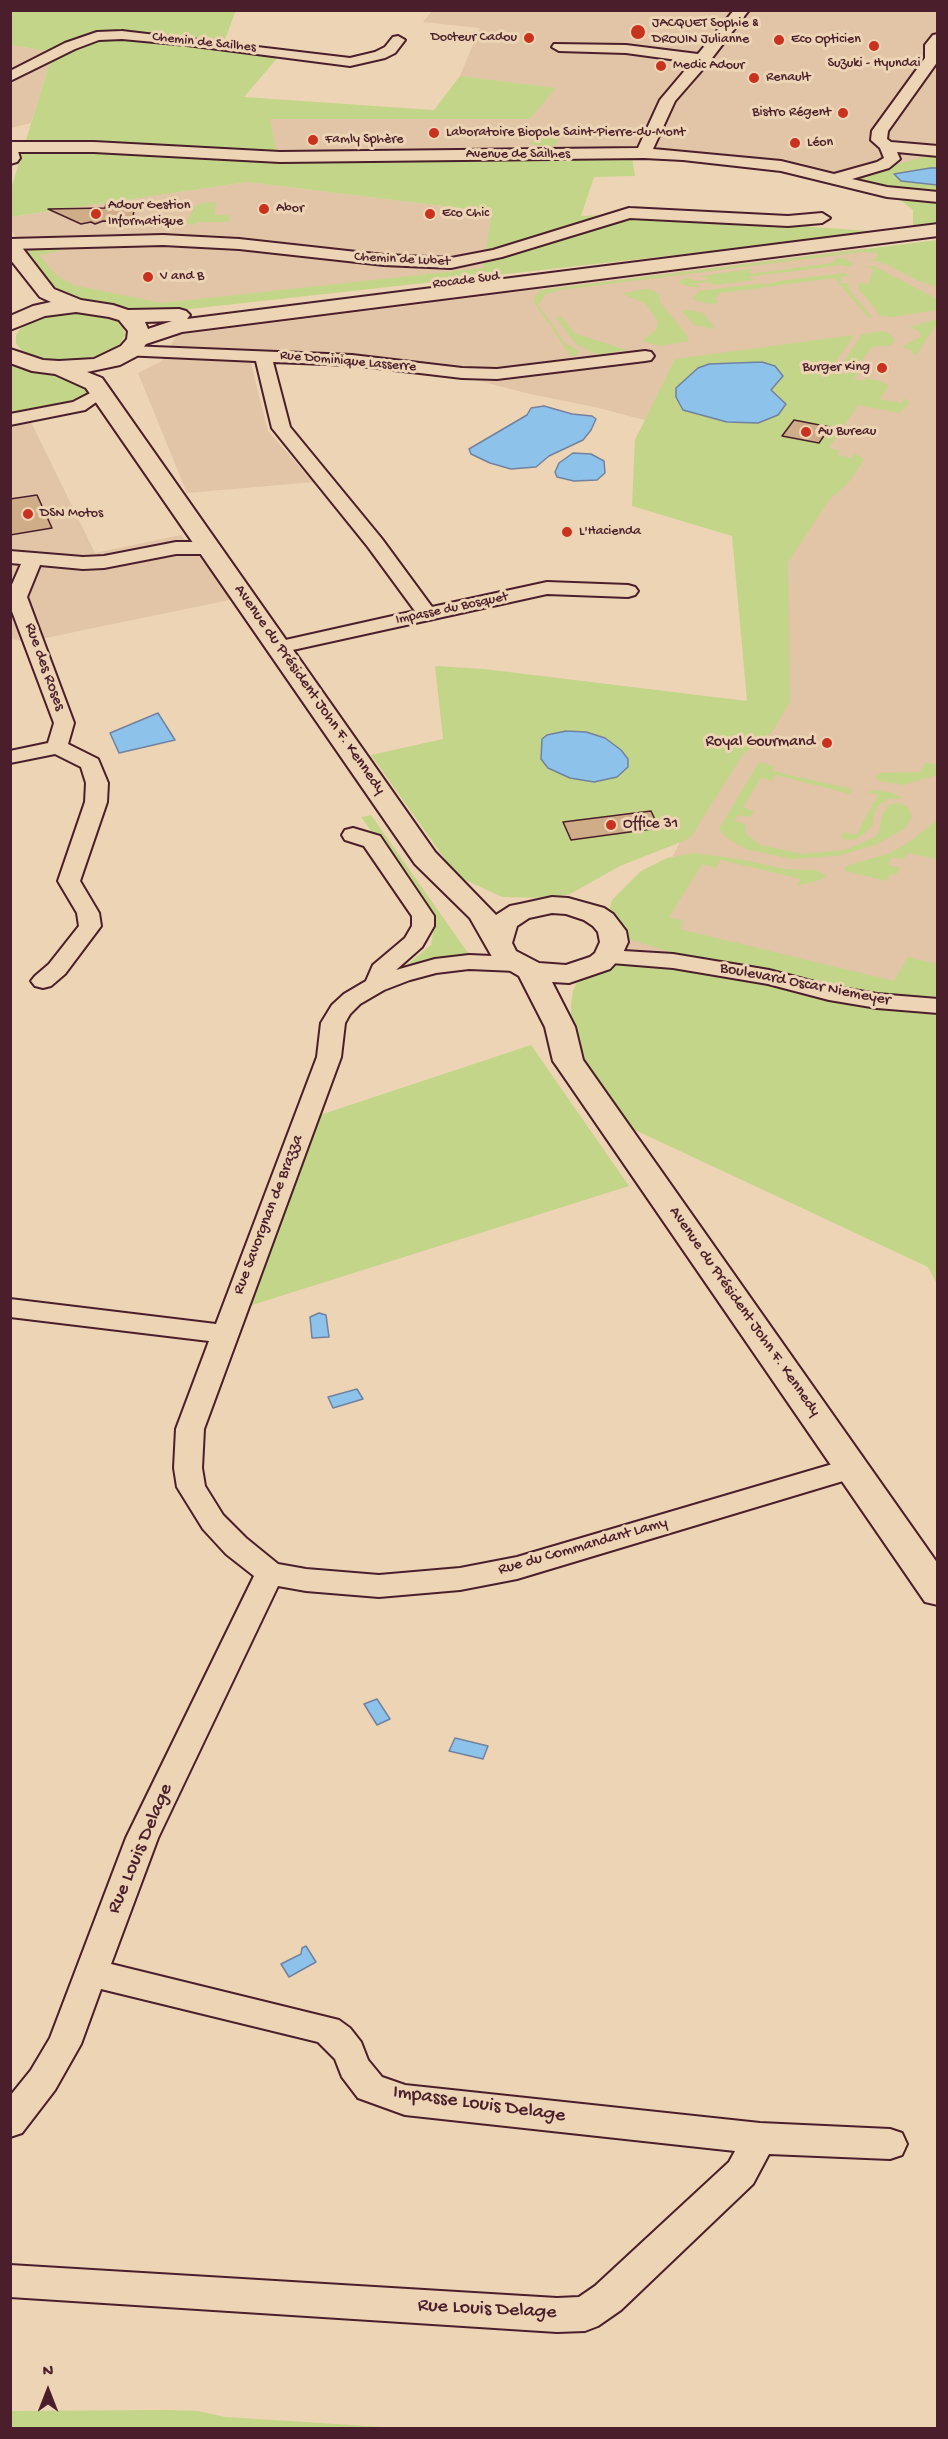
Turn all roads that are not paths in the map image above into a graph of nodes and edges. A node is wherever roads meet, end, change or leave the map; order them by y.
1 (742, 10) edge
2 (938, 38) edge
3 (398, 40) dead end
4 (559, 47) dead end
5 (704, 59) junction
6 (931, 68) edge
7 (10, 77) edge
8 (886, 146) junction
9 (10, 147) edge
10 (94, 147) junction
11 (938, 151) edge
12 (10, 152) edge
13 (644, 153) junction
14 (10, 160) edge
15 (838, 178) junction
16 (938, 197) edge
17 (822, 218) dead end
18 (938, 230) edge
19 (10, 244) edge
20 (806, 246) junction
21 (10, 270) edge
22 (76, 306) junction
23 (126, 316) junction
24 (17, 320) edge
25 (126, 350) junction
26 (263, 355) junction
27 (11, 356) edge
28 (645, 356) dead end
29 (59, 368) junction
30 (100, 393) junction
31 (10, 420) edge
32 (171, 492) junction
33 (210, 548) junction
34 (10, 557) edge
35 (32, 560) junction
36 (628, 591) dead end
37 (428, 615) junction
38 (279, 647) junction
39 (57, 747) junction
40 (10, 758) edge
41 (353, 835) dead end
42 (452, 884) junction
43 (536, 907) junction
44 (498, 942) junction
45 (610, 950) junction
46 (523, 967) junction
47 (582, 971) junction
48 (43, 981) dead end
49 (376, 985) junction
50 (938, 1006) edge
51 (560, 1027) junction
52 (10, 1308) edge
53 (224, 1334) junction
54 (853, 1468) junction
55 (270, 1573) junction
56 (938, 1592) edge
57 (91, 1973) junction
58 (10, 2122) edge
59 (760, 2138) junction
60 (890, 2144) dead end
61 (10, 2281) edge

1 - 5 street
2 - 6 street
3 - 7 street, Chemin de Sailhes
4 - 5 street
5 - 13 street
6 - 8 street
8 - 11 street
8 - 15 street
9 - 10 street, Avenue de Sailhes
10 - 13 street, Avenue de Sailhes
10 - 14 street, Avenue de Sailhes
12 - 14 main road
13 - 15 street, Avenue de Sailhes
15 - 16 street, Avenue de Sailhes
17 - 19 street, Chemin de Lubet
18 - 20 main road, Rocade Sud
19 - 22 main road
20 - 23 main road, Rocade Sud
20 - 25 main road, Rocade Sud
21 - 24 main road
22 - 23 main road, Rocade Sud
22 - 24 main road
23 - 25 main road, Avenue du Président John F. Kennedy
25 - 26 street, Rue Dominique Lasserre
25 - 29 main road, Rocade Sud
25 - 32 main road, Avenue du Président John F. Kennedy
26 - 28 street, Rue Dominique Lasserre
26 - 37 street
27 - 29 main road
29 - 30 main road, Avenue du Président John F. Kennedy
30 - 31 street
30 - 32 main road, Avenue du Président John F. Kennedy
32 - 33 main road, Avenue du Président John F. Kennedy
33 - 35 street
33 - 38 main road, Avenue du Président John F. Kennedy
34 - 35 street
35 - 39 street, Rue des Roses
36 - 37 street, Impasse du Bosquet
37 - 38 street, Impasse du Bosquet
38 - 42 main road, Avenue du Président John F. Kennedy
39 - 40 street
39 - 48 street
41 - 49 street
42 - 43 main road, Avenue du Président John F. Kennedy
42 - 44 main road, Avenue du Président John F. Kennedy
43 - 44 main road
43 - 45 main road
44 - 46 main road
45 - 47 main road
45 - 50 street, Boulevard Oscar Niemeyer
46 - 47 main road
46 - 49 street, Rue Savorgnan de Brazza
46 - 51 main road, Avenue du Président John F. Kennedy
47 - 51 main road, Avenue du Président John F. Kennedy
49 - 53 street, Rue Savorgnan de Brazza
51 - 54 main road, Avenue du Président John F. Kennedy
52 - 53 street
53 - 55 street, Rue Savorgnan de Brazza
54 - 55 street, Rue du Commandant Lamy
54 - 56 main road, Avenue du Président John F. Kennedy
55 - 57 street, Rue Louis Delage
57 - 58 street, Rue Louis Delage
57 - 59 street, Impasse Louis Delage
59 - 60 street
59 - 61 street, Rue Louis Delage

